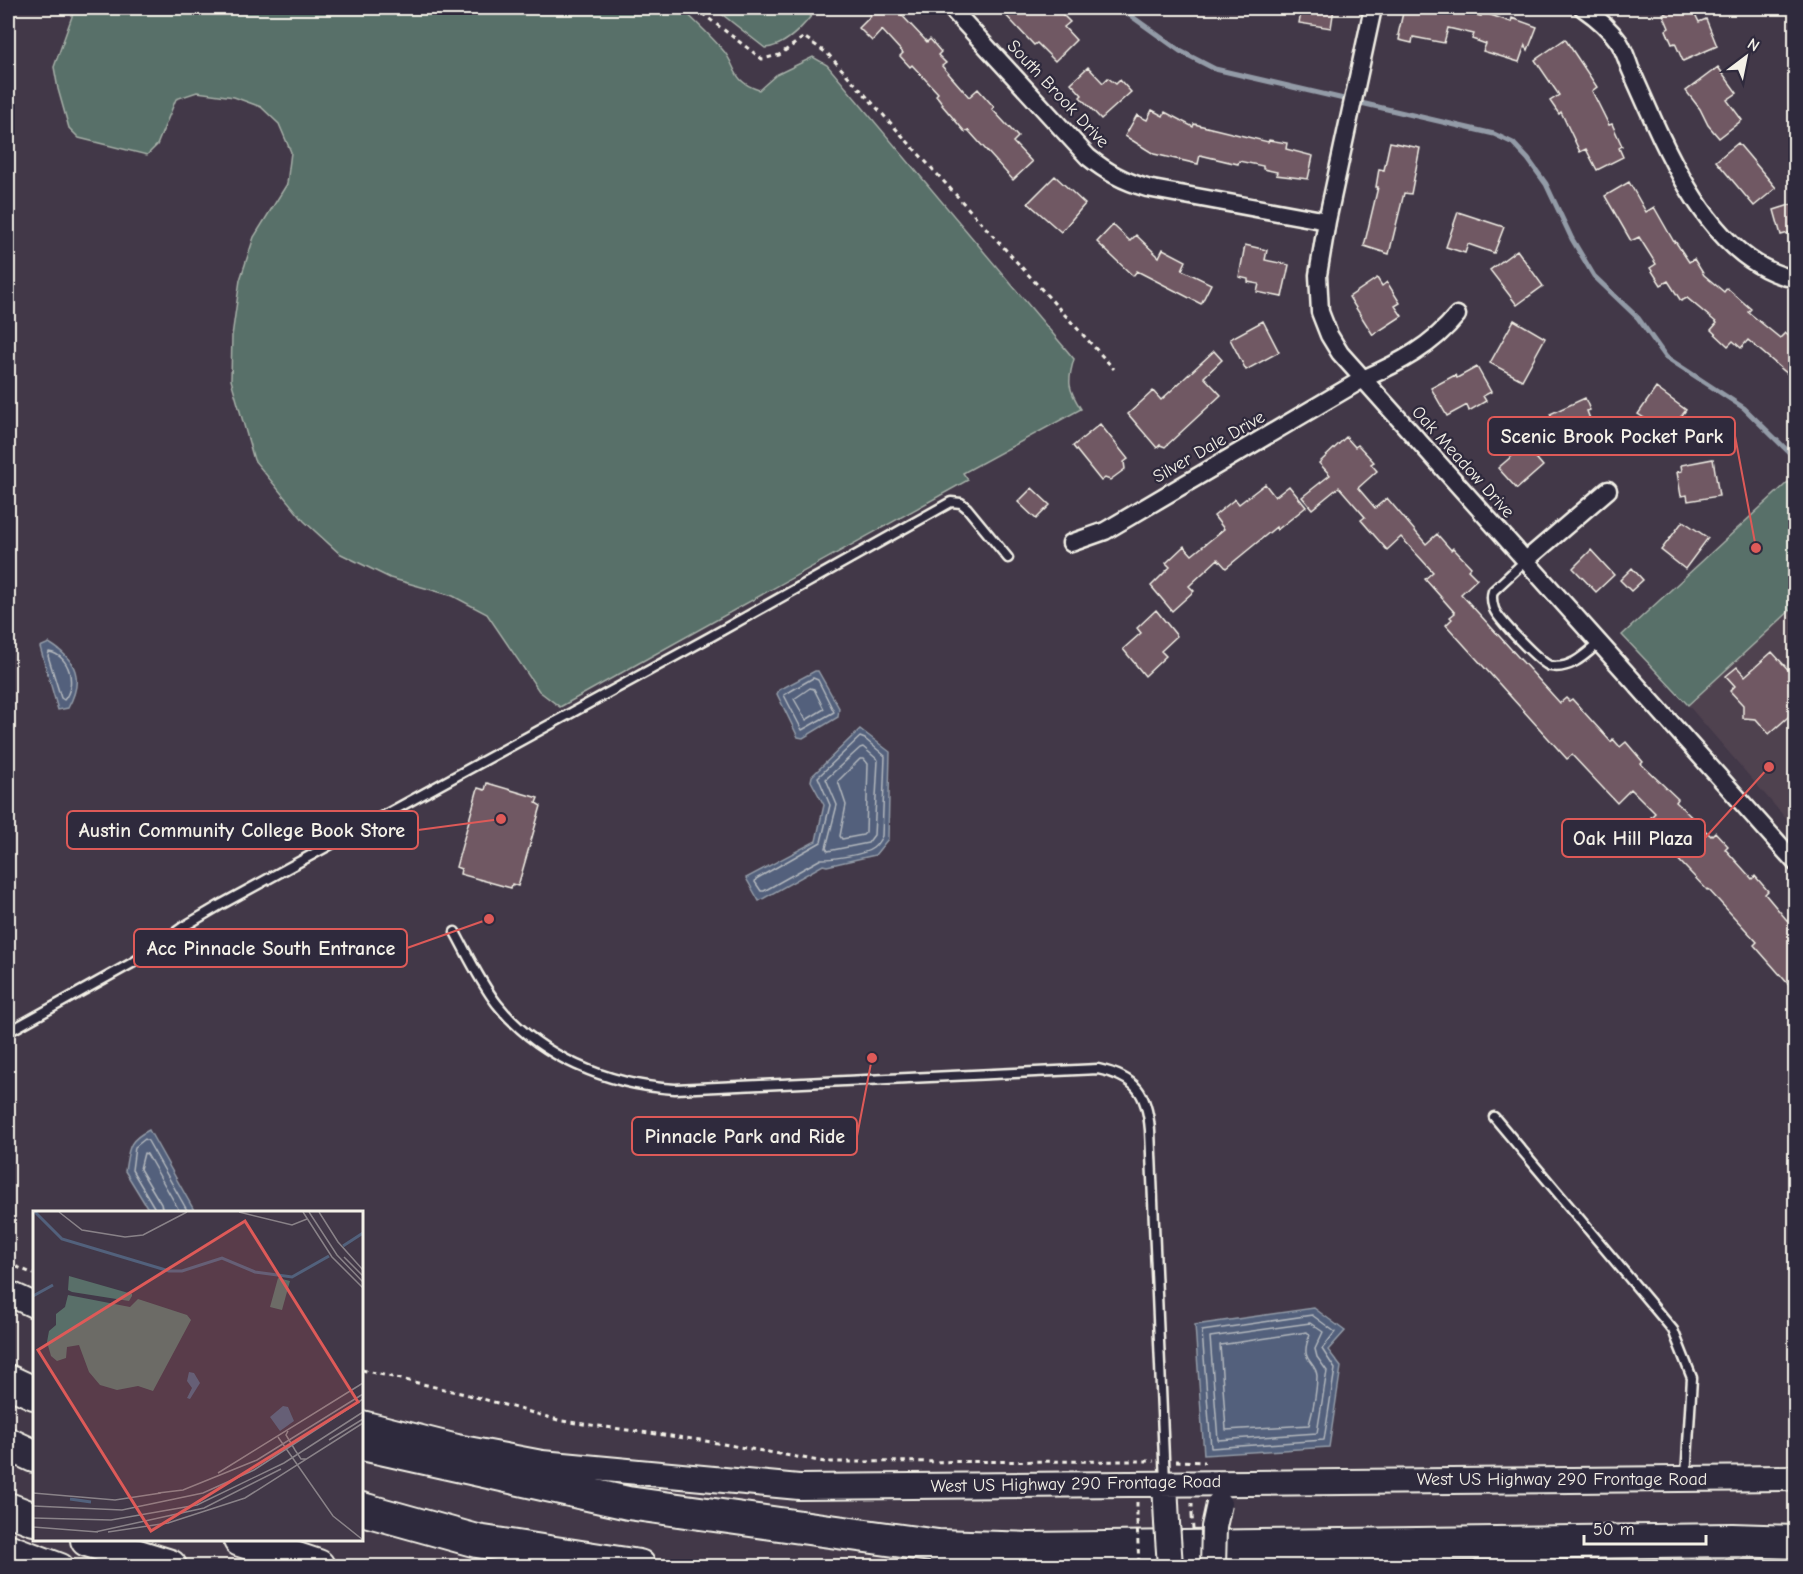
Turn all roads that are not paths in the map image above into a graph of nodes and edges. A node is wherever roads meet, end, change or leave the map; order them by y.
1 (951, 8) edge
2 (1373, 8) edge
3 (1583, 8) edge
4 (1326, 221) junction
5 (1796, 279) edge
6 (1457, 315) dead end
7 (1363, 379) junction
8 (1608, 490) dead end
9 (1071, 543) dead end
10 (1008, 558) dead end
11 (1525, 561) junction
12 (1599, 643) junction
13 (1796, 863) edge
14 (455, 932) dead end
15 (8, 1032) edge
16 (1494, 1117) dead end
17 (8, 1293) edge
18 (33, 1305) edge
19 (8, 1381) edge
20 (33, 1393) edge
21 (363, 1423) edge
22 (8, 1444) edge
23 (363, 1444) edge
24 (33, 1456) edge
25 (1686, 1478) junction
26 (1796, 1478) edge
27 (1249, 1482) junction
28 (1165, 1483) junction
29 (8, 1509) edge
30 (363, 1509) edge
31 (33, 1519) edge
32 (92, 1541) edge
33 (246, 1541) edge
34 (1796, 1542) edge
35 (8, 1546) edge
36 (61, 1566) edge
37 (170, 1566) edge
38 (318, 1566) edge
39 (639, 1566) edge
40 (1170, 1566) edge
41 (1213, 1566) edge

1 - 4 street, South Brook Drive
2 - 4 street, Oak Meadow Drive
3 - 5 street
4 - 7 street, Oak Meadow Drive
6 - 7 street, Silver Dale Drive
7 - 9 street, Silver Dale Drive
7 - 11 street, Oak Meadow Drive
8 - 11 street
10 - 15 lane
11 - 12 street, Oak Meadow Drive
11 - 12 lane
12 - 13 street, Oak Meadow Drive
14 - 28 lane
16 - 25 lane
17 - 18 main road
19 - 20 highway
21 - 28 main road, West US Highway 290 Frontage Road
22 - 24 highway
23 - 34 highway
25 - 26 main road, West US Highway 290 Frontage Road
25 - 27 main road, West US Highway 290 Frontage Road
27 - 28 main road, West US Highway 290 Frontage Road
27 - 41 main road, bridge
28 - 40 main road, bridge
29 - 31 highway
30 - 39 highway
32 - 37 highway
33 - 38 highway
35 - 36 main road

